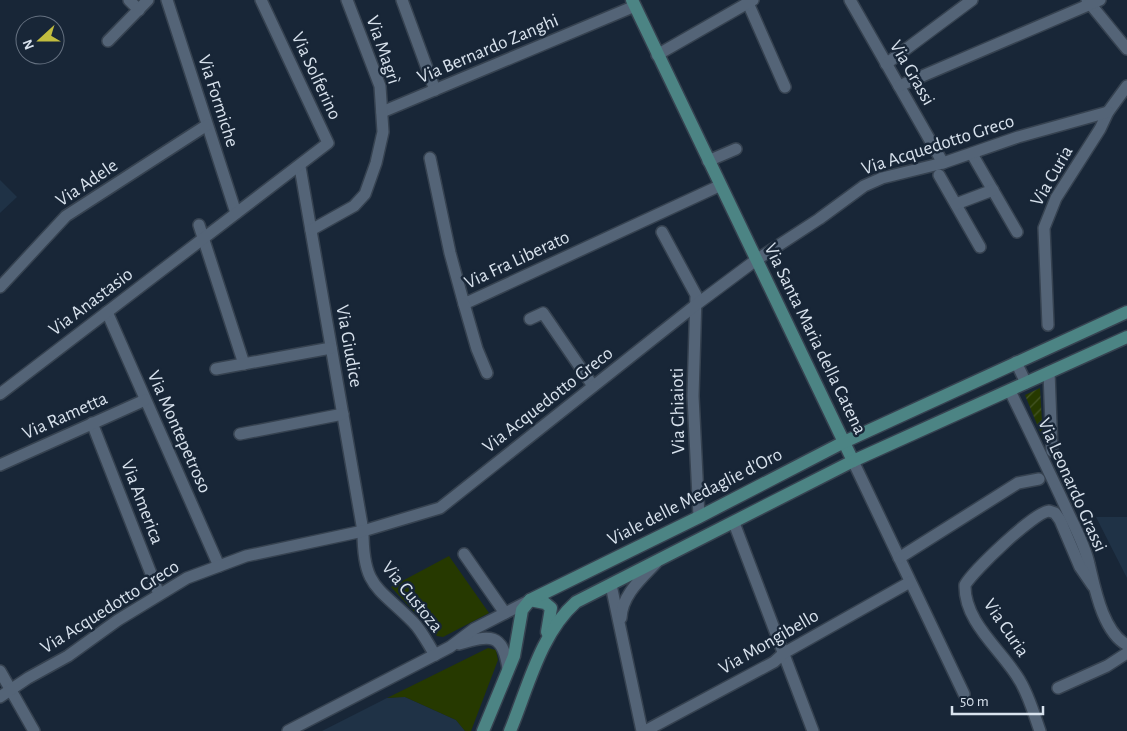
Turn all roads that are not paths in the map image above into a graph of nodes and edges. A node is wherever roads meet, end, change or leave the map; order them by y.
1 (129, 0) edge
2 (148, 0) edge
3 (167, 0) edge
4 (261, 0) edge
5 (347, 0) edge
6 (402, 0) edge
7 (850, 0) edge
8 (972, 0) edge
9 (1092, 1) edge
10 (750, 2) edge
11 (633, 3) edge
12 (139, 10) junction
13 (108, 41) dead end
14 (1127, 49) edge
15 (658, 55) junction
16 (886, 64) junction
17 (899, 86) junction
18 (1127, 86) edge
19 (785, 87) dead end
20 (435, 90) junction
21 (382, 112) junction
22 (1108, 112) junction
23 (207, 125) junction
24 (736, 149) dead end
25 (972, 154) junction
26 (430, 158) dead end
27 (708, 161) junction
28 (943, 163) junction
29 (300, 167) junction
30 (939, 175) dead end
31 (719, 186) junction
32 (993, 190) junction
33 (956, 204) junction
34 (236, 213) junction
35 (200, 225) dead end
36 (311, 230) junction
37 (662, 232) dead end
38 (1017, 232) dead end
39 (204, 238) junction
40 (980, 247) dead end
41 (756, 260) junction
42 (0, 287) edge
43 (464, 304) junction
44 (697, 304) junction
45 (107, 312) junction
46 (1127, 312) edge
47 (530, 318) dead end
48 (1048, 325) dead end
49 (1127, 337) edge
50 (331, 348) junction
51 (1016, 362) junction
52 (244, 364) junction
53 (216, 369) dead end
54 (1049, 372) junction
55 (487, 373) dead end
56 (1026, 383) junction
57 (593, 386) junction
58 (1010, 391) junction
59 (0, 394) edge
60 (145, 400) junction
61 (343, 414) junction
62 (92, 423) junction
63 (240, 434) dead end
64 (844, 442) junction
65 (1052, 451) dead end
66 (853, 461) junction
67 (0, 465) edge
68 (1039, 480) dead end
69 (699, 517) junction
70 (734, 523) junction
71 (363, 531) junction
72 (464, 554) dead end
73 (899, 558) junction
74 (656, 562) junction
75 (218, 566) junction
76 (910, 582) junction
77 (611, 585) junction
78 (1093, 586) junction
79 (159, 594) junction
80 (530, 600) junction
81 (505, 613) junction
82 (621, 629) junction
83 (544, 644) junction
84 (1127, 645) edge
85 (450, 647) junction
86 (784, 653) junction
87 (435, 654) junction
88 (1127, 654) edge
89 (508, 669) junction
90 (0, 671) edge
91 (1058, 688) dead end
92 (10, 690) junction
93 (964, 694) dead end
94 (0, 698) edge
95 (34, 731) edge
96 (288, 731) edge
97 (483, 731) edge
98 (510, 731) edge
99 (642, 731) edge
100 (646, 731) edge
101 (813, 731) edge
102 (1040, 731) edge

1 - 12 street
2 - 12 street
3 - 23 street, Via Formiche
4 - 29 street, Via Solferino
5 - 21 street, Via Magrì
6 - 20 street
7 - 16 street, Via Grassi
8 - 16 street
9 - 14 street
9 - 17 street
10 - 15 street
10 - 19 street
11 - 15 main road, Via Santa Maria della Catena
11 - 20 street, Via Bernardo Zanghi
12 - 13 street
15 - 27 main road, Via Santa Maria della Catena
16 - 17 street, Via Grassi
17 - 28 street, Via Grassi
18 - 22 street, Via Curia
20 - 21 street, Via Bernardo Zanghi
21 - 36 street, Via Magrì
22 - 25 street, Via Acquedotto Greco
22 - 48 street, Via Curia
23 - 34 street, Via Formiche
23 - 42 street, Via Adele
24 - 27 street
25 - 28 street, Via Acquedotto Greco
25 - 32 street
26 - 43 street, Via Fra Liberato
27 - 31 main road, Via Santa Maria della Catena
28 - 41 street, Via Acquedotto Greco
29 - 34 street, Via Solferino
29 - 36 street, Via Giudice
30 - 33 street
31 - 41 main road, Via Santa Maria della Catena
31 - 43 street, Via Fra Liberato
32 - 33 street
32 - 38 street
33 - 40 street
34 - 39 street, Via Anastasio
35 - 39 street
36 - 50 street, Via Giudice
37 - 44 street
39 - 45 street, Via Anastasio
39 - 52 street
41 - 44 street, Via Acquedotto Greco
41 - 64 main road, Via Santa Maria della Catena
43 - 55 street
44 - 57 street, Via Acquedotto Greco
44 - 69 street, Via Ghiaioti
45 - 59 street, Via Anastasio
45 - 60 street, Via Montepetroso
46 - 51 main road, Viale delle Medaglie d'Oro
47 - 57 street
49 - 54 main road
50 - 52 street
50 - 61 street, Via Giudice
51 - 56 street
51 - 64 main road, Viale delle Medaglie d'Oro
52 - 53 street
54 - 56 main road
54 - 65 street
56 - 58 main road
57 - 71 street, Via Acquedotto Greco
58 - 66 main road
58 - 78 street, Via Leonardo Grassi
60 - 62 street, Via Rametta
60 - 75 street, Via Montepetroso
61 - 63 street
61 - 71 street, Via Giudice
62 - 67 street, Via Rametta
62 - 79 street, Via America
64 - 66 main road, Via Santa Maria della Catena
64 - 69 main road, Viale delle Medaglie d'Oro
66 - 70 main road
66 - 73 street, Via Santa Maria della Catena
68 - 73 street
69 - 80 main road, Viale delle Medaglie d'Oro
70 - 74 main road
70 - 86 street
71 - 75 street, Via Acquedotto Greco
71 - 87 street, Via Custoza
72 - 81 street
73 - 76 street, Via Santa Maria della Catena
74 - 77 main road
74 - 82 street
75 - 79 street, Via Acquedotto Greco
76 - 86 street, Via Mongibello
76 - 93 street, Via Santa Maria della Catena
77 - 82 street
77 - 83 main road
78 - 84 street, Via Leonardo Grassi
78 - 102 street, Via Curia
79 - 92 street, Via Acquedotto Greco
80 - 81 street, Viale delle Medaglie d'Oro
80 - 83 main road
80 - 89 main road
81 - 85 street, Viale delle Medaglie d'Oro
82 - 99 street
83 - 98 main road
85 - 87 street, Viale delle Medaglie d'Oro
85 - 89 street
86 - 100 street, Via Mongibello
86 - 101 street
87 - 96 street, Viale delle Medaglie d'Oro
88 - 91 street
89 - 97 main road
90 - 92 street
92 - 94 street, Via Acquedotto Greco
92 - 95 street

